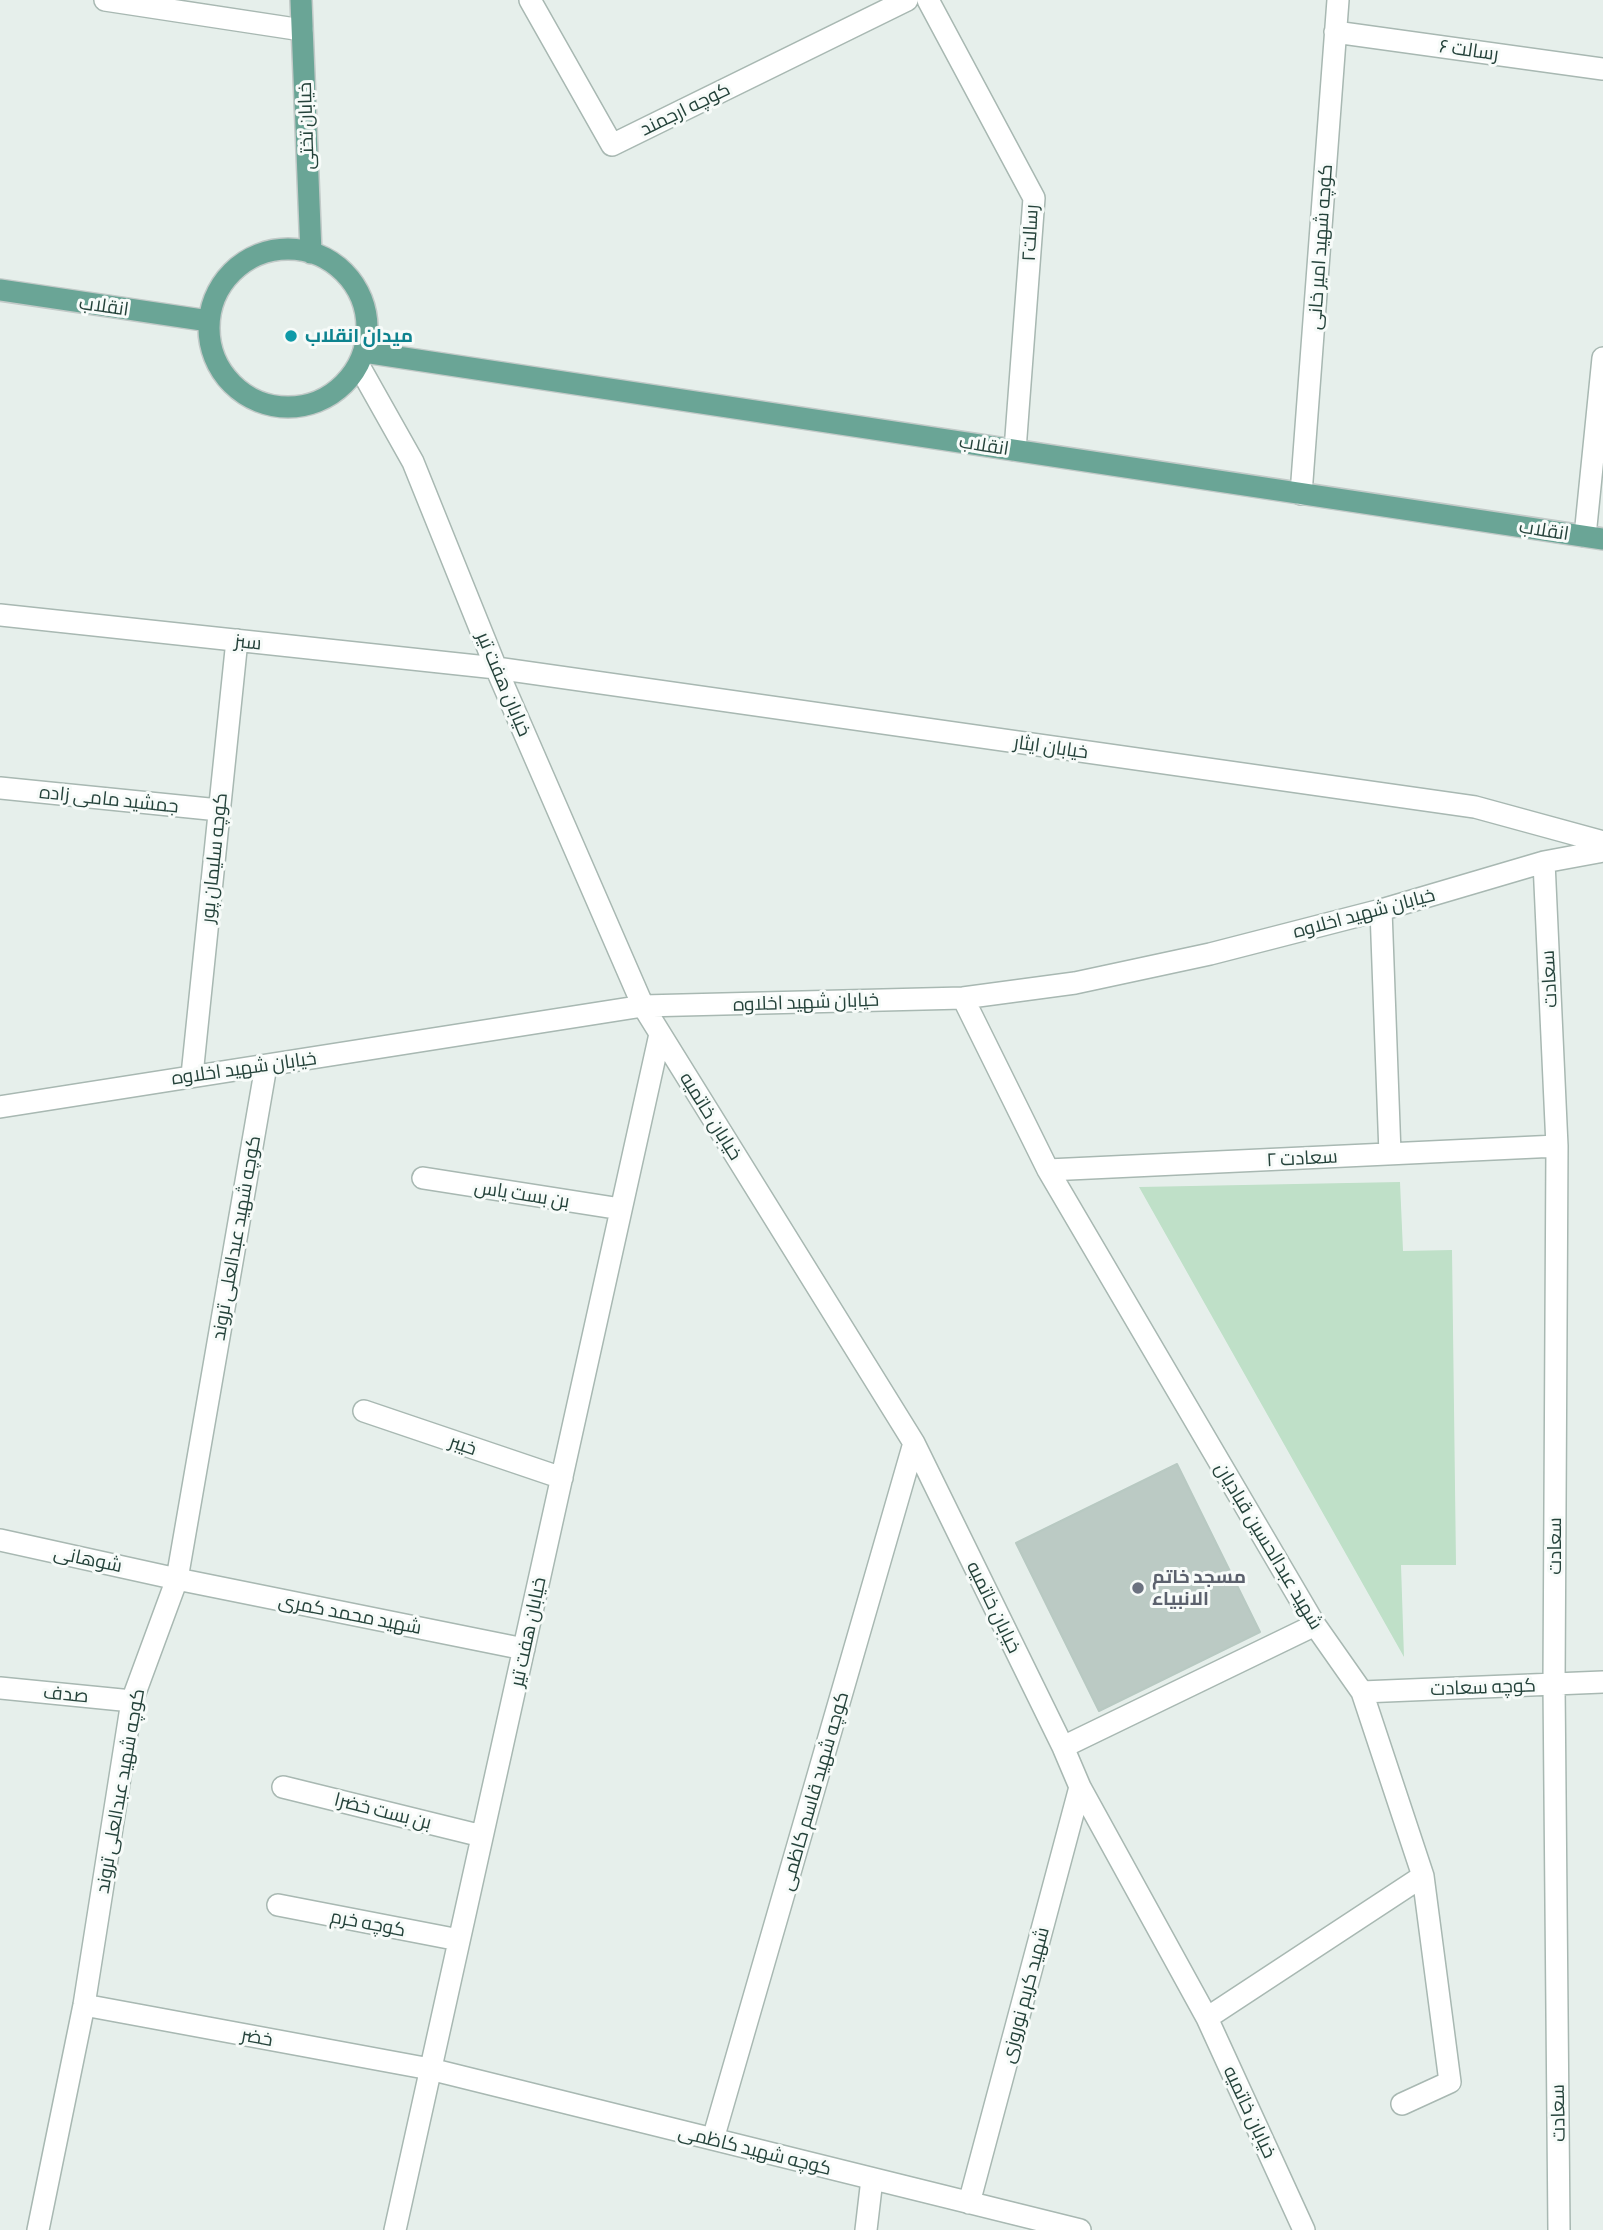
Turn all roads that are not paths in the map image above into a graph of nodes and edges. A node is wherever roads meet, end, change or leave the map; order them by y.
1 (105, 0) edge
2 (301, 0) edge
3 (530, 0) edge
4 (907, 0) edge
5 (928, 0) edge
6 (1338, 0) edge
7 (302, 30) junction
8 (1335, 32) junction
9 (1603, 69) edge
10 (311, 253) junction
11 (0, 290) edge
12 (209, 321) junction
13 (1603, 358) edge
14 (361, 359) junction
15 (1015, 450) junction
16 (1301, 494) junction
17 (1594, 538) edge
18 (0, 615) edge
19 (236, 640) junction
20 (496, 668) junction
21 (0, 788) edge
22 (219, 810) junction
23 (1603, 842) edge
24 (1603, 851) edge
25 (1544, 862) junction
26 (1381, 910) junction
27 (963, 998) junction
28 (643, 1006) junction
29 (660, 1034) junction
30 (266, 1066) junction
31 (192, 1075) junction
32 (0, 1107) edge
33 (1557, 1146) junction
34 (1391, 1154) junction
35 (1048, 1170) junction
36 (423, 1178) dead end
37 (621, 1209) junction
38 (364, 1411) dead end
39 (915, 1443) junction
40 (562, 1478) junction
41 (0, 1540) edge
42 (177, 1579) junction
43 (1315, 1625) junction
44 (524, 1648) junction
45 (1603, 1682) edge
46 (1554, 1684) junction
47 (0, 1688) edge
48 (1362, 1692) junction
49 (132, 1701) junction
50 (1063, 1747) junction
51 (283, 1787) dead end
52 (1080, 1787) junction
53 (482, 1836) junction
54 (1423, 1876) junction
55 (278, 1905) dead end
56 (459, 1940) junction
57 (84, 2005) junction
58 (1207, 2018) junction
59 (430, 2069) junction
60 (1402, 2104) dead end
61 (713, 2139) junction
62 (872, 2179) junction
63 (969, 2203) junction
64 (997, 2220) edge
65 (38, 2230) edge
66 (395, 2230) edge
67 (866, 2230) edge
68 (1080, 2230) edge
69 (1304, 2230) edge
70 (1559, 2230) edge

1 - 7 street
2 - 7 main road, خیابان تختی
3 - 4 street, کوچه ارجمند
5 - 15 street, رسالت۲
6 - 8 street, کوچه شهید امیر خانی
7 - 10 main road, خیابان تختی
8 - 9 street, رسالت ۶
8 - 16 street, کوچه شهید امیر خانی
10 - 12 main road
10 - 14 main road
11 - 12 main road, انقلاب
12 - 14 main road
13 - 17 street
14 - 15 main road, انقلاب
14 - 20 street, خیابان هفت تیر
15 - 16 main road, انقلاب
16 - 17 main road, انقلاب
18 - 19 street, سبز
19 - 20 street, سبز
19 - 22 street, کوچه سلیمان پور
20 - 23 street, خیابان ایثار
20 - 28 street, خیابان هفت تیر
21 - 22 street, جمشید مامی زاده
22 - 31 street, کوچه سلیمان پور
24 - 25 street, خیابان شهید اخلاوه
25 - 26 street, خیابان شهید اخلاوه
25 - 33 street, سعادت
26 - 27 street, خیابان شهید اخلاوه
26 - 34 street
27 - 28 street, خیابان شهید اخلاوه
27 - 35 street, شهید عبدالحسین قبادیان
28 - 29 street, خیابان خاتمیه
28 - 30 street, خیابان شهید اخلاوه
29 - 37 street, خیابان هفت تیر
29 - 39 street, خیابان خاتمیه
30 - 31 street, خیابان شهید اخلاوه
30 - 42 street, کوچه شهید عبدالعلی تروند
31 - 32 street, خیابان شهید اخلاوه
33 - 34 street, سعادت ۲
33 - 46 street, سعادت
34 - 35 street, سعادت ۲
35 - 43 street, شهید عبدالحسین قبادیان
36 - 37 street, بن بست یاس
37 - 40 street, خیابان هفت تیر
38 - 40 street, خیبر
39 - 50 street, خیابان خاتمیه
39 - 61 street, کوچه شهید قاسم کاظمی
40 - 44 street, خیابان هفت تیر
41 - 42 street, شوهانی
42 - 44 street, شهید محمد کمری
42 - 49 street, کوچه شهید عبدالعلی تروند
43 - 48 street, شهید عبدالحسین قبادیان
43 - 50 street
44 - 53 street, خیابان هفت تیر
45 - 46 street, کوچه سعادت
46 - 48 street, کوچه سعادت
46 - 70 street, سعادت
47 - 49 street, صدف
48 - 54 street, شهید عبدالحسین قبادیان
49 - 57 street, کوچه شهید عبدالعلی تروند
50 - 52 street, خیابان خاتمیه
51 - 53 street, بن بست خضرا
52 - 58 street, خیابان خاتمیه
52 - 63 street, شهید کریم نوروزی
53 - 56 street, خیابان هفت تیر
54 - 58 street
54 - 60 street, شهید عبدالحسین قبادیان
55 - 56 street, کوچه خرم
56 - 59 street, خیابان هفت تیر
57 - 59 street, خضر
57 - 65 street, کوچه شهید عبدالعلی تروند
58 - 69 street, خیابان خاتمیه
59 - 61 street, کوچه شهید کاظمی
59 - 66 street, خیابان هفت تیر
61 - 62 street, کوچه شهید کاظمی
62 - 63 street, کوچه شهید کاظمی
62 - 67 street
63 - 64 street, کوچه شهید کاظمی
64 - 68 street, کوچه شهید کاظمی

